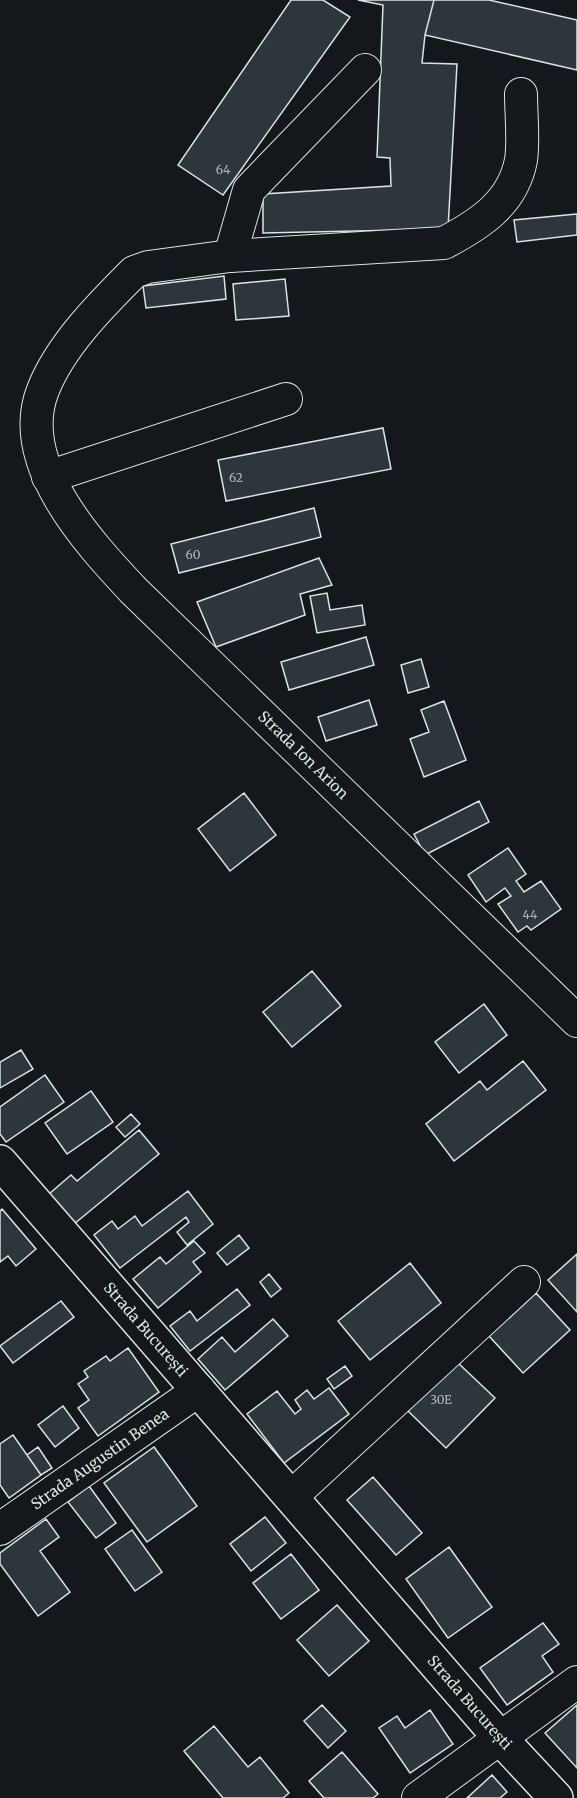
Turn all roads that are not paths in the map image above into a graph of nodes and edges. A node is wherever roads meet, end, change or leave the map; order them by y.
1 (365, 70) dead end
2 (521, 94) dead end
3 (230, 256) junction
4 (286, 399) dead end
5 (48, 477) junction
6 (577, 1021) edge
7 (0, 1162) edge
8 (524, 1282) dead end
9 (199, 1390) junction
10 (291, 1497) junction
11 (0, 1529) edge
12 (577, 1682) edge
13 (500, 1738) junction
14 (418, 1798) edge
15 (556, 1798) edge

1 - 3 street
2 - 3 street, Strada Ion Arion
3 - 5 street, Strada Ion Arion
4 - 5 street
5 - 6 street, Strada Ion Arion
7 - 9 main road, Strada București
8 - 10 street
9 - 10 main road, Strada București
9 - 11 street, Strada Augustin Benea
10 - 13 main road, Strada București
12 - 13 street
13 - 14 street
13 - 15 main road, Strada București

